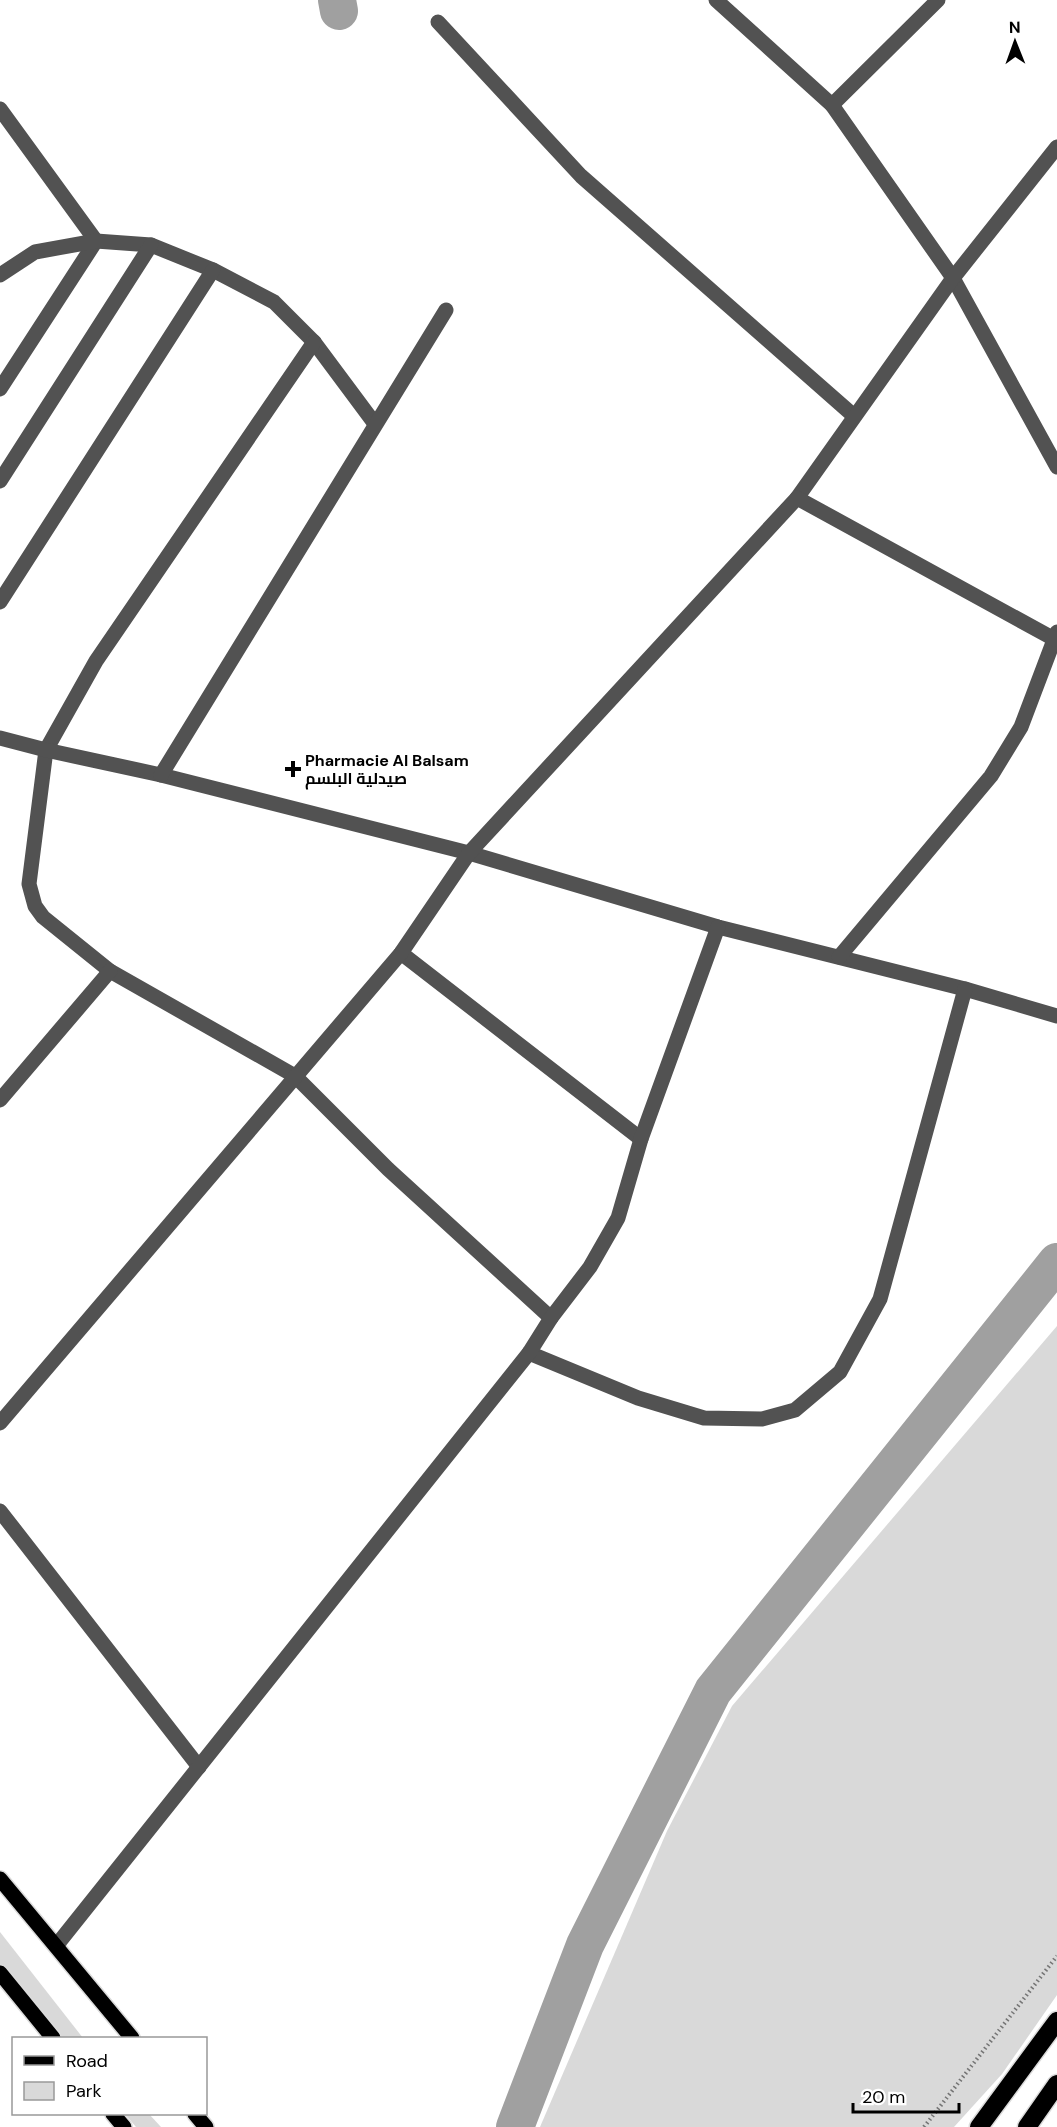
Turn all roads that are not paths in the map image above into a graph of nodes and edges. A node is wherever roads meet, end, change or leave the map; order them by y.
1 (716, 0) edge
2 (938, 0) edge
3 (438, 22) dead end
4 (832, 105) junction
5 (0, 109) edge
6 (1057, 147) edge
7 (96, 241) junction
8 (151, 245) junction
9 (213, 270) junction
10 (0, 275) edge
11 (953, 278) junction
12 (446, 310) dead end
13 (314, 342) junction
14 (0, 389) edge
15 (854, 416) junction
16 (375, 424) junction
17 (1057, 467) edge
18 (0, 481) edge
19 (797, 498) junction
20 (0, 602) edge
21 (1056, 635) edge
22 (0, 738) edge
23 (46, 750) junction
24 (161, 775) junction
25 (469, 853) junction
26 (718, 927) junction
27 (401, 953) junction
28 (840, 957) junction
29 (110, 971) junction
30 (965, 989) junction
31 (1057, 1016) edge
32 (295, 1076) junction
33 (0, 1100) edge
34 (641, 1139) junction
35 (551, 1318) junction
36 (529, 1353) junction
37 (0, 1424) edge
38 (0, 1511) edge
39 (199, 1767) junction
40 (0, 1879) edge
41 (56, 1946) junction
42 (0, 1973) edge
43 (1057, 2021) edge
44 (52, 2037) edge
45 (131, 2037) edge
46 (1057, 2084) edge
47 (114, 2115) edge
48 (196, 2115) edge
49 (124, 2127) edge
50 (206, 2127) edge
51 (979, 2127) edge
52 (1027, 2127) edge

1 - 4 street
2 - 4 street
3 - 15 street
4 - 11 street
5 - 7 street
6 - 11 street
7 - 8 street
7 - 10 street
7 - 14 street
8 - 9 street
8 - 18 street
9 - 13 street
9 - 20 street
11 - 15 street
11 - 17 street
12 - 16 street
13 - 16 street
13 - 23 street
15 - 19 street
16 - 24 street
19 - 21 street
19 - 25 street
21 - 28 street
22 - 23 street
23 - 24 street
23 - 29 street
24 - 25 street
25 - 26 street
25 - 27 street
26 - 28 street
26 - 34 street
27 - 32 street
27 - 34 street
28 - 30 street
29 - 32 street
29 - 33 street
30 - 31 street
30 - 36 street
32 - 35 street
32 - 37 street
34 - 35 street
35 - 36 street
36 - 39 street
38 - 39 street
39 - 41 street
40 - 41 main road
41 - 45 main road
42 - 44 main road
43 - 51 highway
46 - 52 highway
47 - 49 main road
48 - 50 main road

